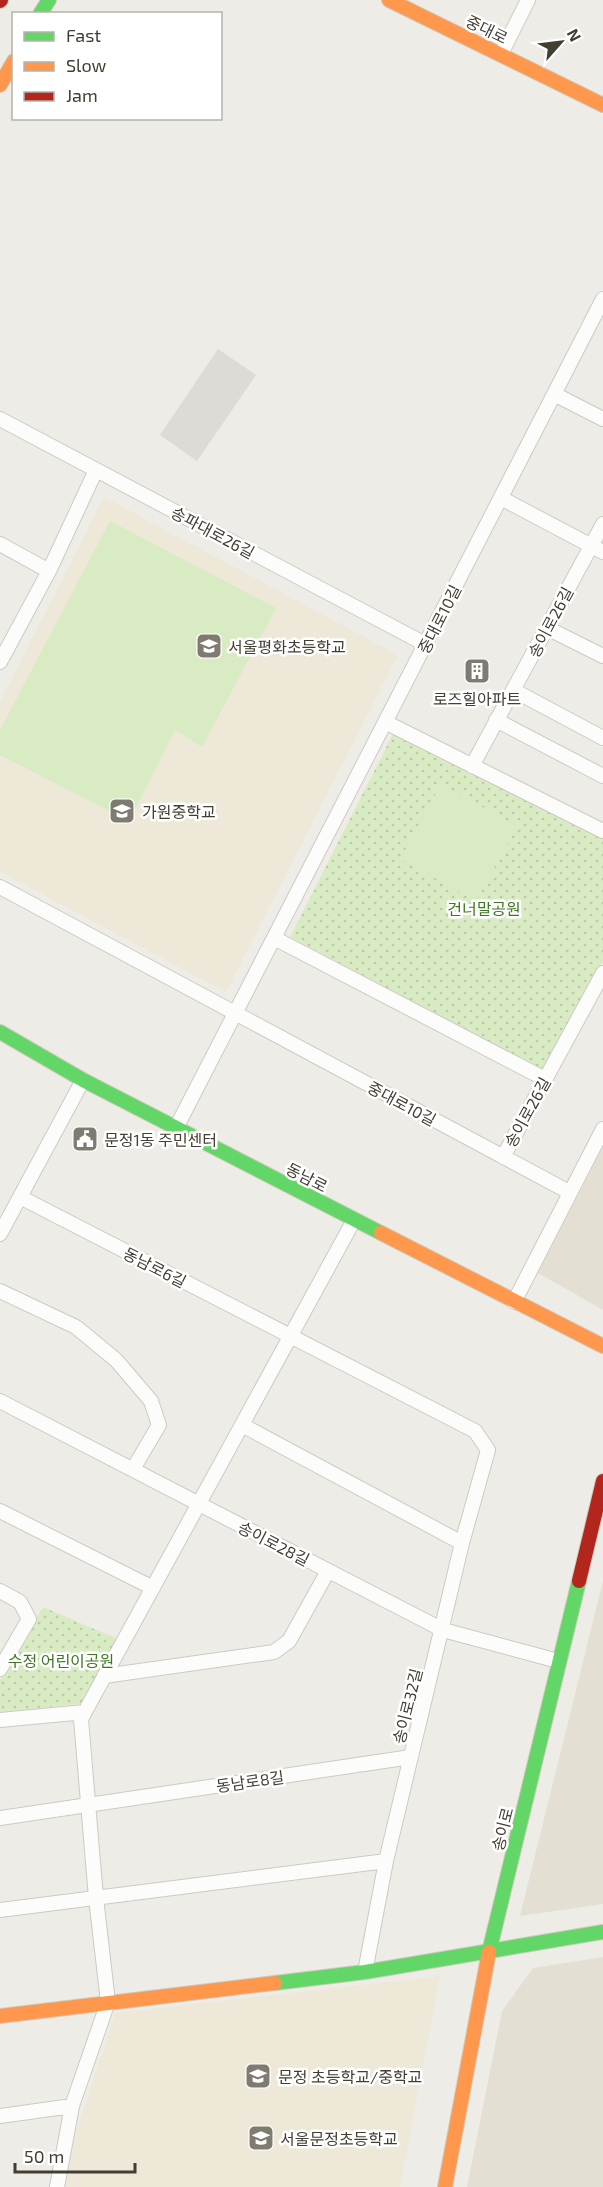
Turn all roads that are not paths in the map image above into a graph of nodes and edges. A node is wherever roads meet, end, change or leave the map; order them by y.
1 (389, 0) edge
2 (528, 0) edge
3 (501, 54) junction
4 (12, 64) edge
5 (0, 85) edge
6 (603, 105) edge
7 (603, 299) edge
8 (554, 394) junction
9 (603, 418) edge
10 (0, 419) edge
11 (96, 470) junction
12 (501, 498) junction
13 (603, 524) edge
14 (0, 544) edge
15 (597, 549) edge
16 (49, 571) junction
17 (547, 628) junction
18 (425, 644) junction
19 (603, 656) edge
20 (0, 660) edge
21 (513, 690) junction
22 (496, 720) junction
23 (385, 722) junction
24 (603, 738) edge
25 (472, 766) junction
26 (603, 776) edge
27 (603, 831) edge
28 (0, 887) edge
29 (274, 938) junction
30 (603, 973) edge
31 (235, 1013) junction
32 (0, 1032) edge
33 (545, 1079) junction
34 (83, 1080) junction
35 (176, 1128) junction
36 (603, 1129) edge
37 (503, 1157) junction
38 (569, 1192) junction
39 (20, 1197) junction
40 (354, 1220) junction
41 (0, 1234) edge
42 (0, 1291) edge
43 (514, 1302) junction
44 (291, 1336) junction
45 (603, 1346) edge
46 (0, 1401) edge
47 (242, 1425) junction
48 (132, 1469) junction
49 (603, 1481) edge
50 (200, 1504) junction
51 (0, 1511) edge
52 (462, 1543) junction
53 (328, 1571) junction
54 (153, 1588) junction
55 (0, 1591) edge
56 (443, 1630) junction
57 (558, 1661) junction
58 (0, 1669) edge
59 (104, 1676) junction
60 (85, 1712) junction
61 (0, 1720) edge
62 (411, 1757) junction
63 (88, 1805) junction
64 (0, 1818) edge
65 (386, 1861) junction
66 (96, 1898) junction
67 (0, 1910) edge
68 (603, 1932) edge
69 (489, 1951) junction
70 (365, 1972) junction
71 (108, 2002) junction
72 (0, 2016) edge
73 (72, 2106) junction
74 (0, 2116) edge
75 (57, 2187) edge
76 (445, 2187) edge

1 - 3 main road, 중대로
2 - 3 street
3 - 6 main road, 중대로
4 - 5 main road
7 - 8 street, 중대로10길
8 - 9 street
8 - 12 street, 중대로10길
10 - 11 street, 송파대로26길
11 - 16 street
11 - 18 street, 송파대로26길
12 - 15 street
12 - 18 street, 중대로10길
13 - 15 street, 송이로26길
14 - 16 street
15 - 17 street, 송이로26길
16 - 20 street
17 - 19 street
17 - 21 street, 송이로26길
18 - 23 street, 중대로10길
21 - 22 street, 송이로26길
21 - 24 street
22 - 25 street, 송이로26길
22 - 26 street
23 - 25 street
23 - 29 street, 중대로10길
25 - 27 street
28 - 31 street, 중대로10길
29 - 31 street, 중대로10길
29 - 33 street
30 - 33 street, 송이로26길
31 - 35 street, 중대로10길
31 - 37 street, 중대로10길
32 - 34 main road, 동남로
33 - 37 street, 송이로26길
34 - 35 main road, 동남로
34 - 39 street
35 - 40 main road, 동남로
36 - 38 street
37 - 38 street, 중대로10길
38 - 43 street
39 - 41 street
39 - 44 street, 동남로6길
40 - 43 main road, 동남로
40 - 44 street
42 - 48 street
43 - 45 main road, 동남로
44 - 47 street
44 - 52 street, 송이로32길
46 - 48 street, 송이로28길
47 - 50 street
47 - 52 street
48 - 50 street, 송이로28길
49 - 57 main road, 송이로
50 - 53 street, 송이로28길
50 - 54 street
51 - 54 street
52 - 56 street, 송이로32길
53 - 56 street, 송이로28길
53 - 59 street
54 - 59 street
55 - 58 street
56 - 57 street, 송이로28길
56 - 62 street, 송이로32길
57 - 69 main road, 송이로
59 - 60 street
60 - 61 street
60 - 63 street
62 - 63 street, 동남로8길
62 - 65 street, 송이로32길
63 - 64 street, 동남로8길
63 - 66 street
65 - 66 street
65 - 70 street, 송이로32길
66 - 67 street
66 - 71 street
68 - 69 main road
69 - 70 main road
69 - 76 main road, 송이로
70 - 71 main road
71 - 72 main road
71 - 73 street
73 - 74 street
73 - 75 street

